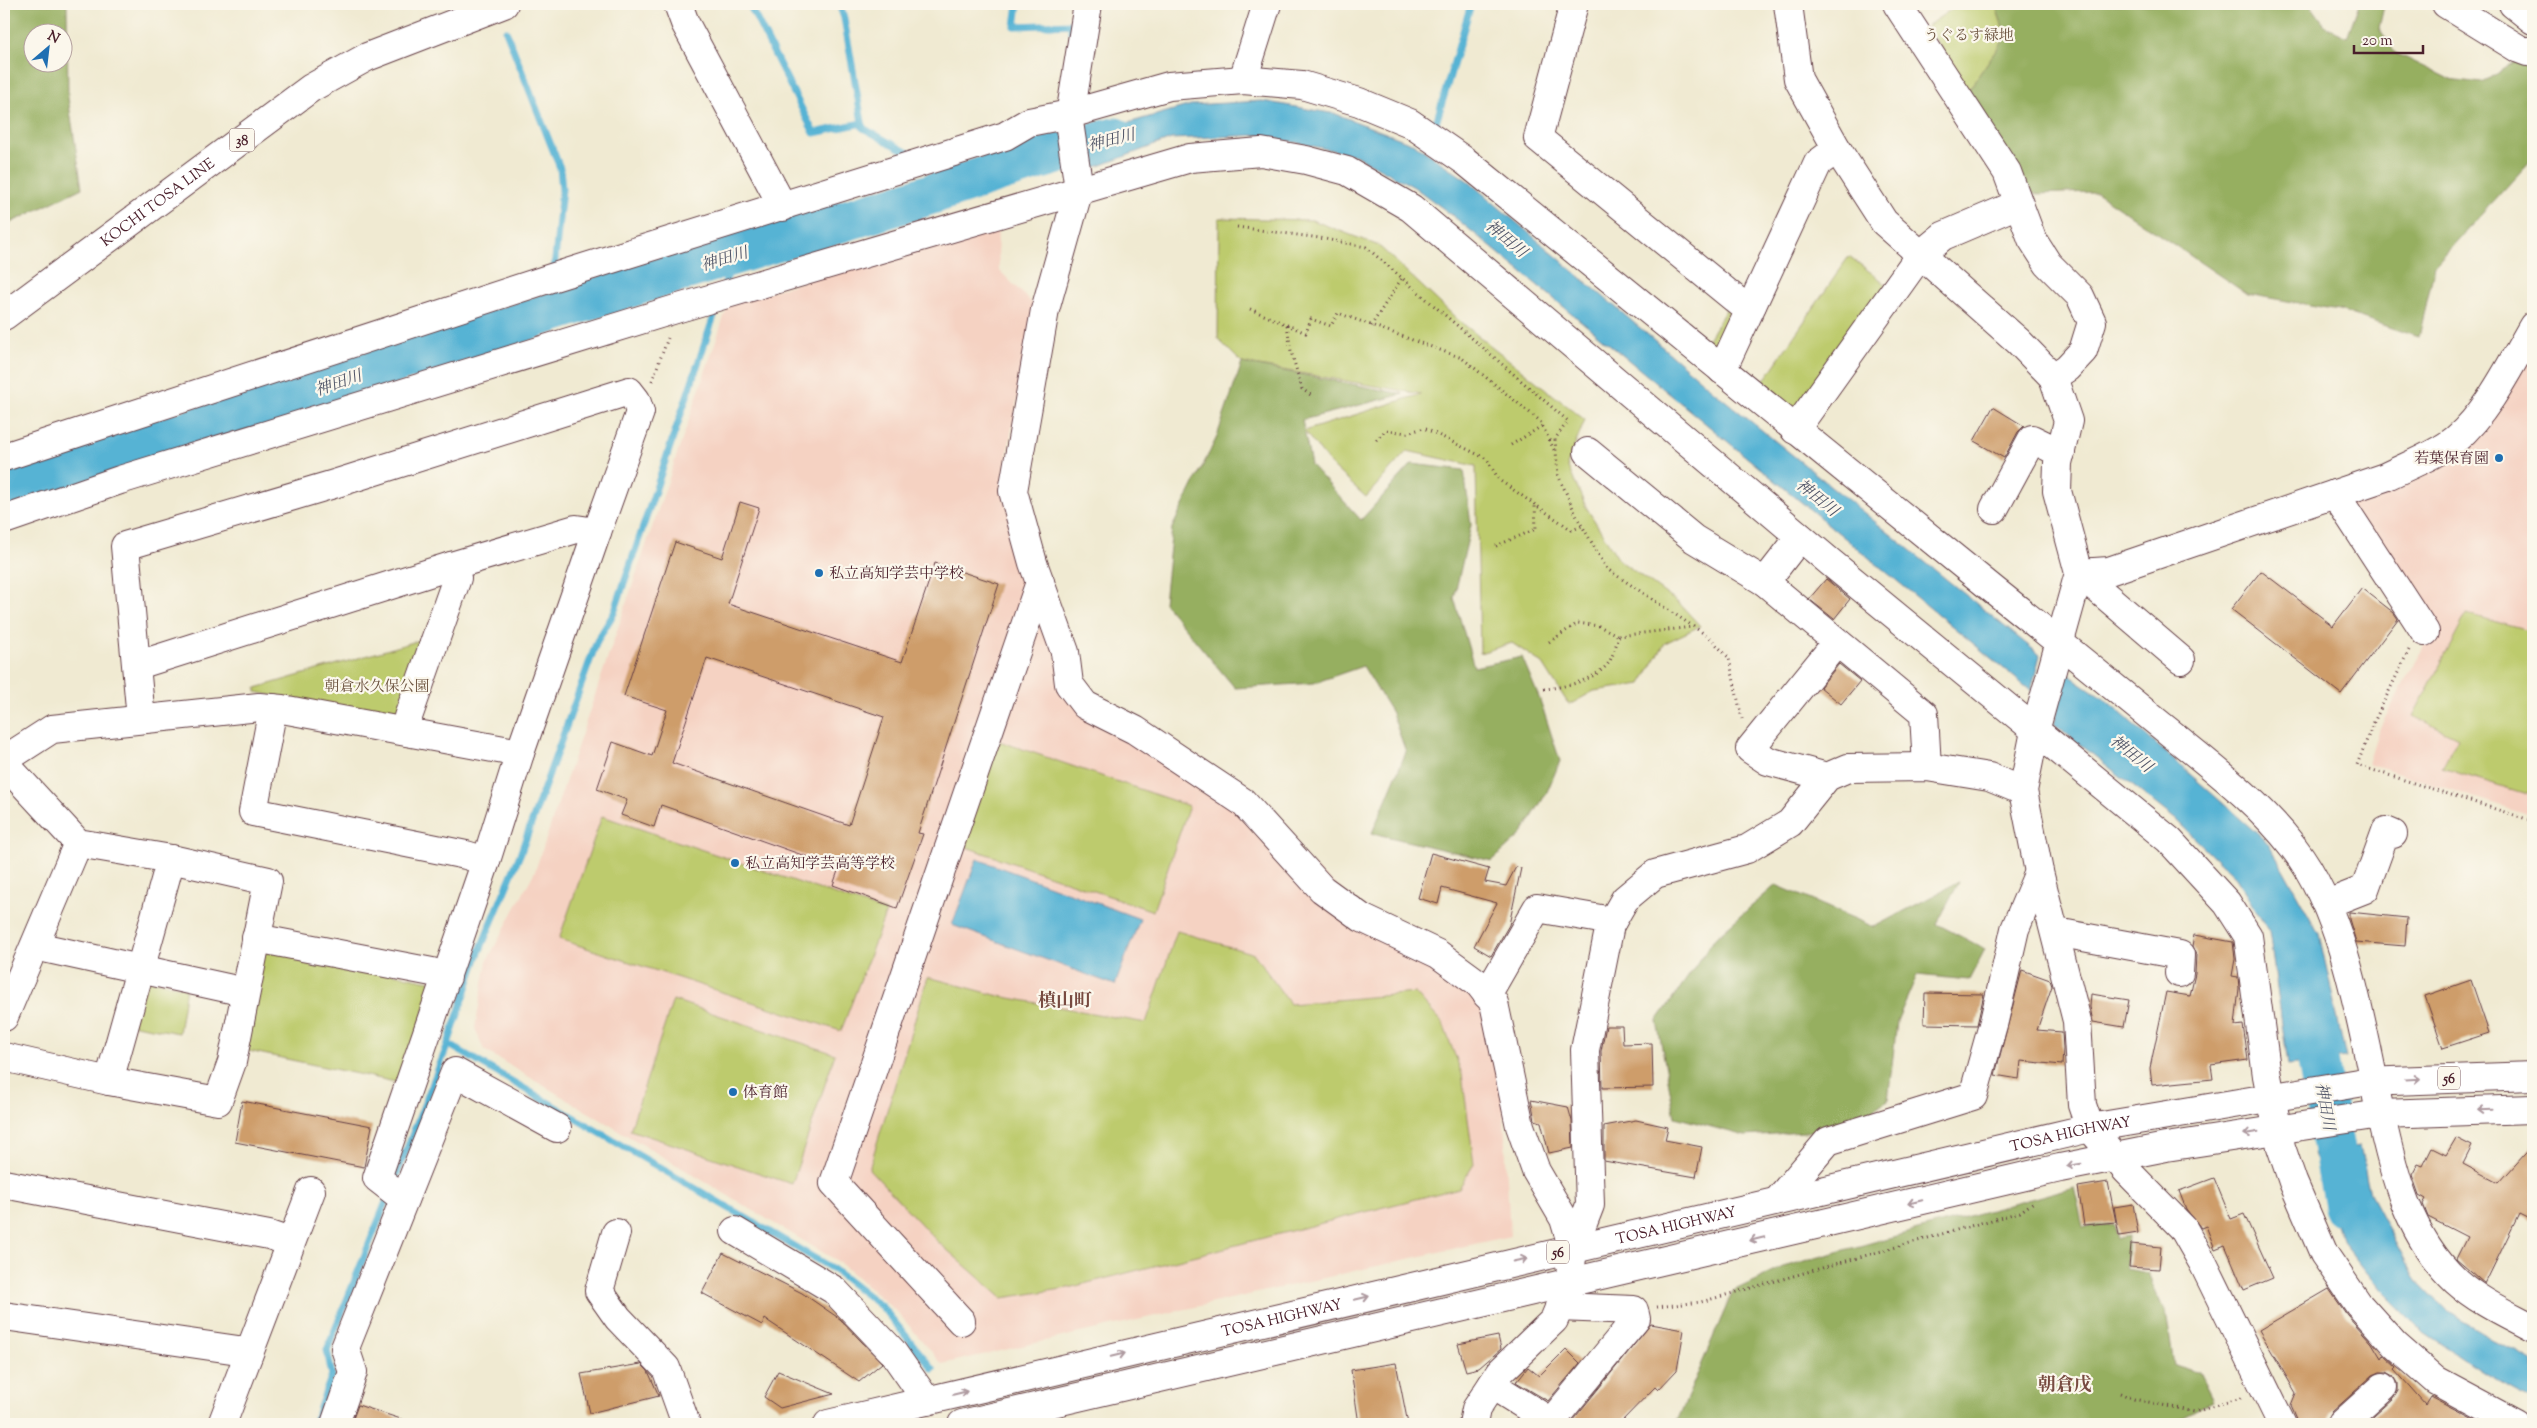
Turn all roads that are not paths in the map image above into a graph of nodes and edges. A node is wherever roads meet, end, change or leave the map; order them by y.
1 (504, 4) edge
2 (678, 4) edge
3 (1088, 4) edge
4 (1267, 4) edge
5 (1574, 4) edge
6 (1788, 4) edge
7 (1897, 4) edge
8 (2446, 4) edge
9 (2512, 4) edge
10 (2533, 20) edge
11 (2533, 50) edge
12 (1243, 80) junction
13 (1069, 118) junction
14 (1837, 149) junction
15 (1078, 185) junction
16 (2018, 204) junction
17 (783, 207) junction
18 (1920, 255) junction
19 (1752, 306) junction
20 (4, 316) edge
21 (2533, 326) edge
22 (1722, 370) junction
23 (2052, 378) junction
24 (1795, 430) junction
25 (1588, 452) dead end
26 (2061, 452) junction
27 (4, 457) edge
28 (2335, 494) junction
29 (1994, 509) dead end
30 (4, 520) edge
31 (598, 532) junction
32 (1800, 537) junction
33 (451, 566) junction
34 (2079, 573) junction
35 (1040, 582) junction
36 (1765, 582) junction
37 (2425, 632) road end
38 (1837, 642) junction
39 (2057, 648) junction
40 (2181, 660) dead end
41 (138, 665) junction
42 (273, 708) junction
43 (141, 719) junction
44 (2037, 725) junction
45 (408, 732) junction
46 (520, 753) junction
47 (4, 762) edge
48 (1927, 767) junction
49 (1827, 777) junction
50 (2023, 791) junction
51 (2394, 834) dead end
52 (78, 843) junction
53 (171, 859) junction
54 (486, 861) junction
55 (2039, 872) junction
56 (2327, 904) junction
57 (1612, 921) junction
58 (2056, 932) junction
59 (256, 938) junction
60 (34, 946) junction
61 (140, 970) junction
62 (2180, 973) dead end
63 (447, 977) junction
64 (245, 992) junction
65 (1488, 995) junction
66 (4, 1017) edge
67 (4, 1057) edge
68 (2533, 1076) edge
69 (109, 1081) junction
70 (2369, 1081) junction
71 (2281, 1095) junction
72 (2533, 1109) edge
73 (2377, 1114) junction
74 (2288, 1127) junction
75 (557, 1128) dead end
76 (2090, 1128) junction
77 (2115, 1158) junction
78 (4, 1184) edge
79 (311, 1191) dead end
80 (395, 1192) junction
81 (1778, 1200) junction
82 (735, 1231) dead end
83 (616, 1233) dead end
84 (290, 1242) junction
85 (1573, 1249) junction
86 (1564, 1296) junction
87 (4, 1316) edge
88 (961, 1321) dead end
89 (2533, 1328) edge
90 (248, 1355) junction
91 (1492, 1385) junction
92 (2383, 1388) dead end
93 (928, 1401) junction
94 (972, 1423) edge
95 (222, 1424) edge
96 (335, 1424) edge
97 (686, 1424) edge
98 (828, 1424) edge
99 (1473, 1424) edge
100 (2282, 1424) edge
101 (2342, 1424) edge
102 (2516, 1424) edge

1 - 20 main road, KOCHI TOSA LINE / 38
2 - 17 main road
3 - 13 main road
4 - 12 main road
5 - 19 main road
6 - 14 main road
7 - 16 main road
8 - 11 main road
9 - 10 main road
12 - 13 main road
12 - 22 main road
13 - 15 main road
13 - 17 main road
14 - 18 main road
14 - 19 main road
15 - 30 main road
15 - 32 main road
15 - 35 main road
16 - 18 main road
16 - 23 main road
17 - 27 main road
18 - 23 main road
18 - 24 main road
19 - 22 main road
21 - 28 main road
22 - 24 main road
23 - 26 main road
24 - 39 main road
25 - 36 main road
26 - 29 main road
26 - 34 main road
28 - 34 main road
28 - 37 main road
31 - 33 main road
31 - 41 main road
31 - 46 main road
32 - 36 main road
32 - 44 main road
33 - 41 main road
33 - 45 main road
34 - 39 main road
34 - 40 main road
35 - 65 main road
35 - 88 main road
36 - 38 main road
38 - 48 main road
38 - 49 main road
39 - 44 main road
39 - 56 main road
41 - 43 main road
42 - 43 main road
42 - 45 main road
42 - 54 main road
43 - 47 main road
44 - 50 main road
44 - 71 main road
45 - 46 main road
46 - 54 main road
47 - 52 main road
48 - 49 main road
48 - 50 main road
49 - 57 main road
50 - 55 main road
51 - 56 main road
52 - 53 main road
52 - 60 main road
53 - 59 main road
53 - 61 main road
54 - 63 main road
55 - 58 main road
55 - 81 main road
56 - 70 main road
57 - 65 main road
57 - 85 main road
58 - 62 main road
58 - 76 main road
59 - 63 main road
59 - 64 main road
60 - 61 main road
60 - 66 main road
61 - 64 main road
61 - 69 main road
63 - 80 main road
64 - 69 main road
65 - 85 main road
67 - 69 main road
70 -> 68 main road, TOSA HIGHWAY / 56
70 - 71 main road, TOSA HIGHWAY / 56
70 - 73 main road
71 - 74 main road
71 - 76 main road, TOSA HIGHWAY / 56
72 -> 73 main road, 56
73 - 74 main road, 56
73 - 89 main road
74 -> 77 main road, 56
74 - 102 main road
75 - 80 main road
76 - 77 main road
76 - 81 main road, TOSA HIGHWAY / 56
77 -> 86 main road, 56
77 - 100 main road
78 - 84 main road
79 - 84 main road
80 - 96 main road
81 - 85 main road, TOSA HIGHWAY / 56
82 - 93 main road
83 - 97 main road
84 - 90 main road
85 - 86 main road
93 -> 85 main road, TOSA HIGHWAY / 56
86 - 91 main road
86 - 91 main road
86 - 94 main road, 56
87 - 90 main road
90 - 95 main road
91 - 99 main road
92 - 101 main road
93 - 98 main road, TOSA HIGHWAY / 56

